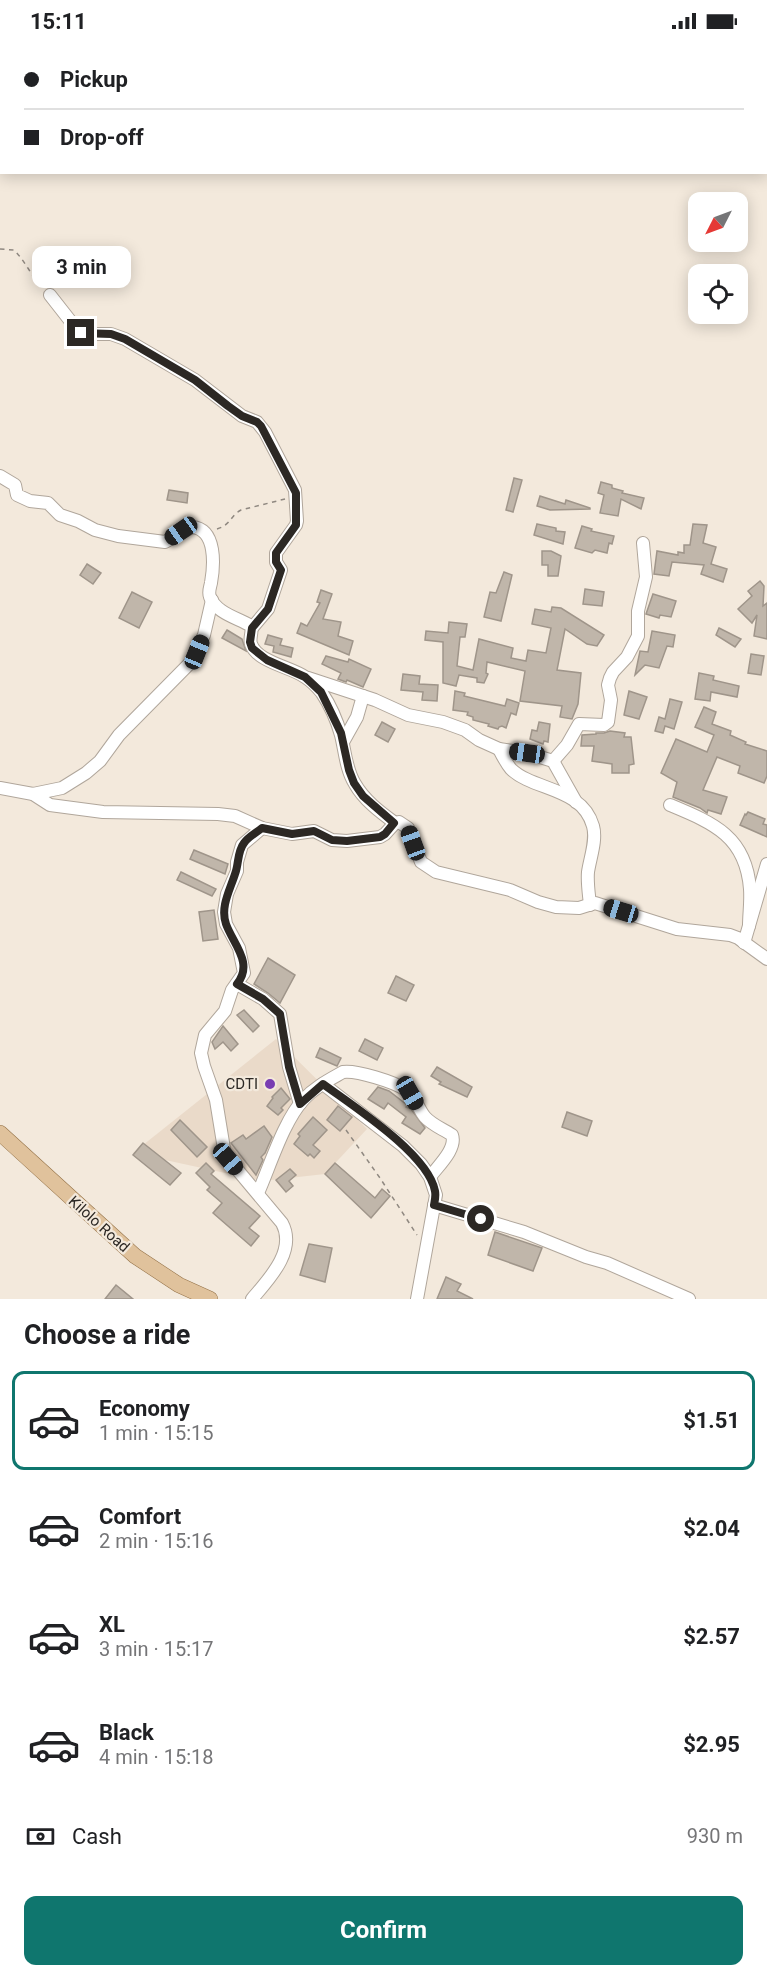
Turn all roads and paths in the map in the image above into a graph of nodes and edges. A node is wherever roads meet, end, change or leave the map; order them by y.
1 (0, 249) edge
2 (50, 295) joint
3 (0, 476) edge
4 (296, 495) junction
5 (201, 530) junction
6 (643, 543) dead end
7 (212, 600) junction
8 (252, 628) junction
9 (305, 677) junction
10 (363, 696) junction
11 (343, 742) junction
12 (499, 749) junction
13 (553, 761) junction
14 (0, 788) edge
15 (33, 794) junction
16 (576, 802) junction
17 (670, 805) dead end
18 (394, 823) junction
19 (262, 828) junction
20 (767, 864) edge
21 (590, 905) junction
22 (749, 926) junction
23 (744, 942) junction
24 (761, 952) edge
25 (767, 959) edge
26 (237, 984) junction
27 (323, 1084) junction
28 (300, 1104) junction
29 (346, 1130) dead end
30 (0, 1133) edge
31 (430, 1177) junction
32 (258, 1193) junction
33 (434, 1205) junction
34 (427, 1251) junction
35 (210, 1299) edge
36 (252, 1299) edge
37 (417, 1299) edge
38 (689, 1299) edge

1 - 2 path
2 - 4 street
3 - 5 street
4 - 5 path
4 - 8 street
5 - 7 street
6 - 13 street
7 - 8 street
7 - 15 street
8 - 9 street
9 - 10 street
9 - 11 street
10 - 11 street
10 - 12 street
11 - 18 street
12 - 13 street
12 - 16 street
13 - 16 street
14 - 15 street
15 - 19 street
16 - 21 street
17 - 22 street
18 - 19 street
18 - 21 street
19 - 26 street
20 - 22 street
21 - 23 street
22 - 23 street
23 - 24 street
24 - 25 street
26 - 28 street
26 - 32 street
27 - 28 street
27 - 31 street
27 - 31 street
28 - 32 street
29 - 34 path
30 - 35 main road, Kilolo Road
31 - 33 street
32 - 36 street
33 - 34 street
33 - 38 street
34 - 37 street

